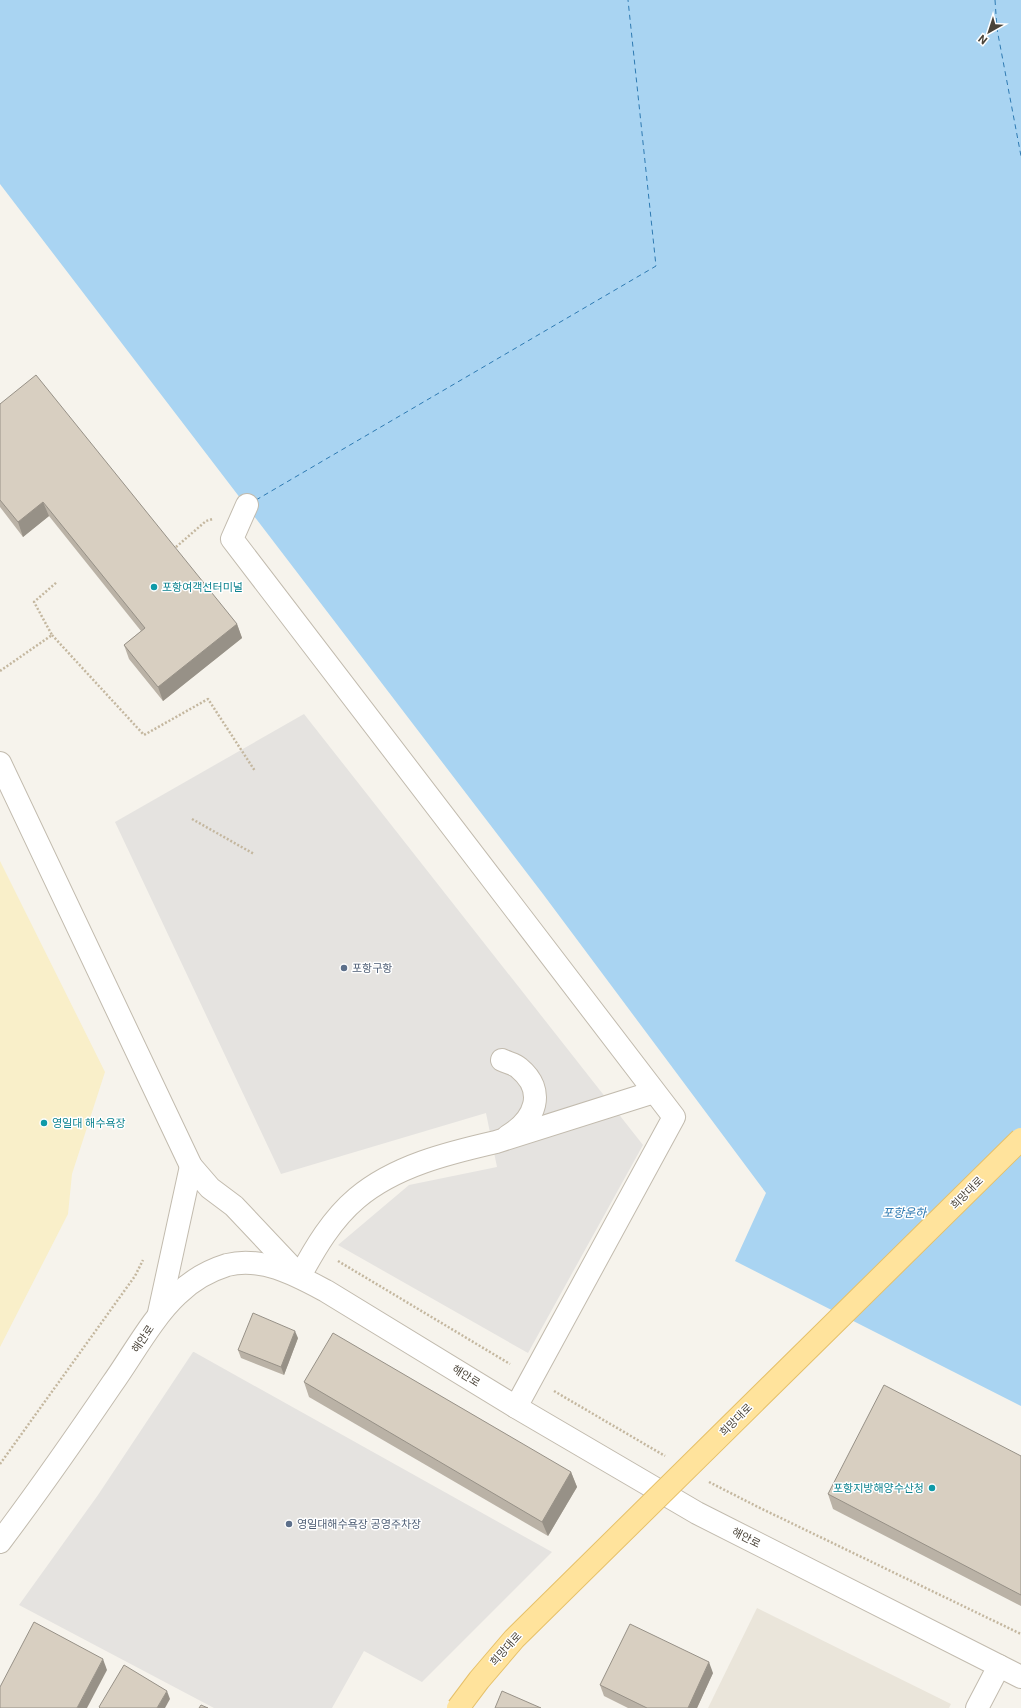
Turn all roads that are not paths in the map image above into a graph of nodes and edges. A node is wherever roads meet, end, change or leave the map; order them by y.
1 (247, 505) dead end
2 (0, 763) edge
3 (502, 1060) dead end
4 (654, 1092) junction
5 (1021, 1140) edge
6 (496, 1142) junction
7 (191, 1166) junction
8 (300, 1276) junction
9 (158, 1316) junction
10 (516, 1407) junction
11 (0, 1542) edge
12 (999, 1666) junction
13 (1021, 1677) edge
14 (458, 1708) edge
15 (976, 1708) edge

1 - 4 street
2 - 7 street
3 - 6 street
4 - 6 street
4 - 10 street
5 - 14 main road, 희망대로, bridge
6 - 8 street
7 - 8 street
7 - 9 street
8 - 9 street, 해안로
8 - 10 street, 해안로
9 - 11 street, 해안로
10 - 12 street, 해안로
12 - 13 street, 해안로
12 - 15 street

